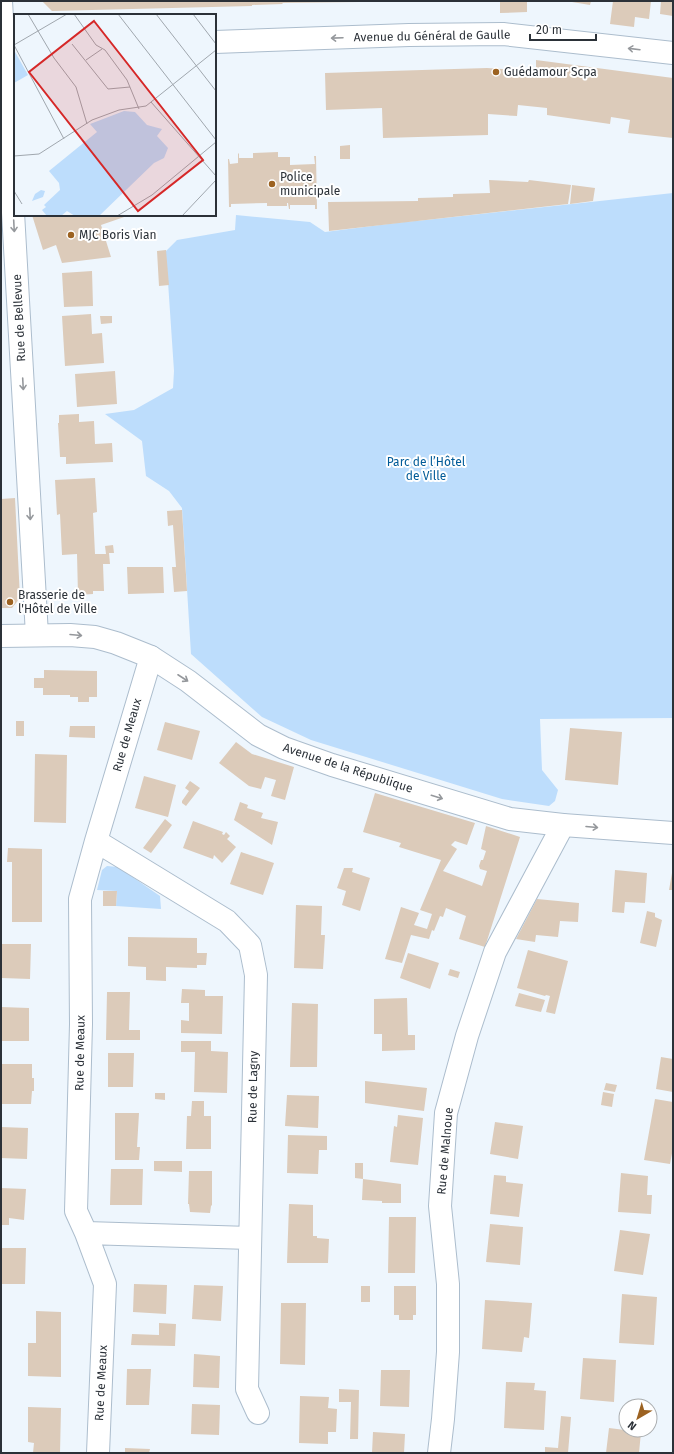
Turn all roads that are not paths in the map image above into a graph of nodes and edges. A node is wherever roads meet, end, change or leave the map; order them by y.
1 (1, 1) edge
2 (216, 42) edge
3 (7, 48) edge
4 (673, 54) edge
5 (14, 185) edge
6 (16, 216) edge
7 (37, 635) junction
8 (1, 636) edge
9 (151, 657) junction
10 (563, 825) junction
11 (673, 833) edge
12 (96, 841) junction
13 (86, 1233) junction
14 (250, 1238) junction
15 (258, 1413) dead end
16 (98, 1453) edge
17 (439, 1453) edge

1 - 3 street, Rue de Bellevue
4 -> 2 street, Avenue du Général de Gaulle
3 -> 5 street, Rue de Bellevue
6 -> 7 street, Rue de Bellevue
7 - 8 street, Avenue de la République
7 -> 9 street, Avenue de la République
9 -> 10 street, Avenue de la République
9 - 12 street, Rue de Meaux
10 -> 11 street, Avenue de la République
10 - 17 street, Rue de Malnoue
12 - 13 street, Rue de Meaux
12 - 14 street, Rue de Lagny
13 - 14 street
13 - 16 street, Rue de Meaux
14 - 15 street, Rue de Lagny

